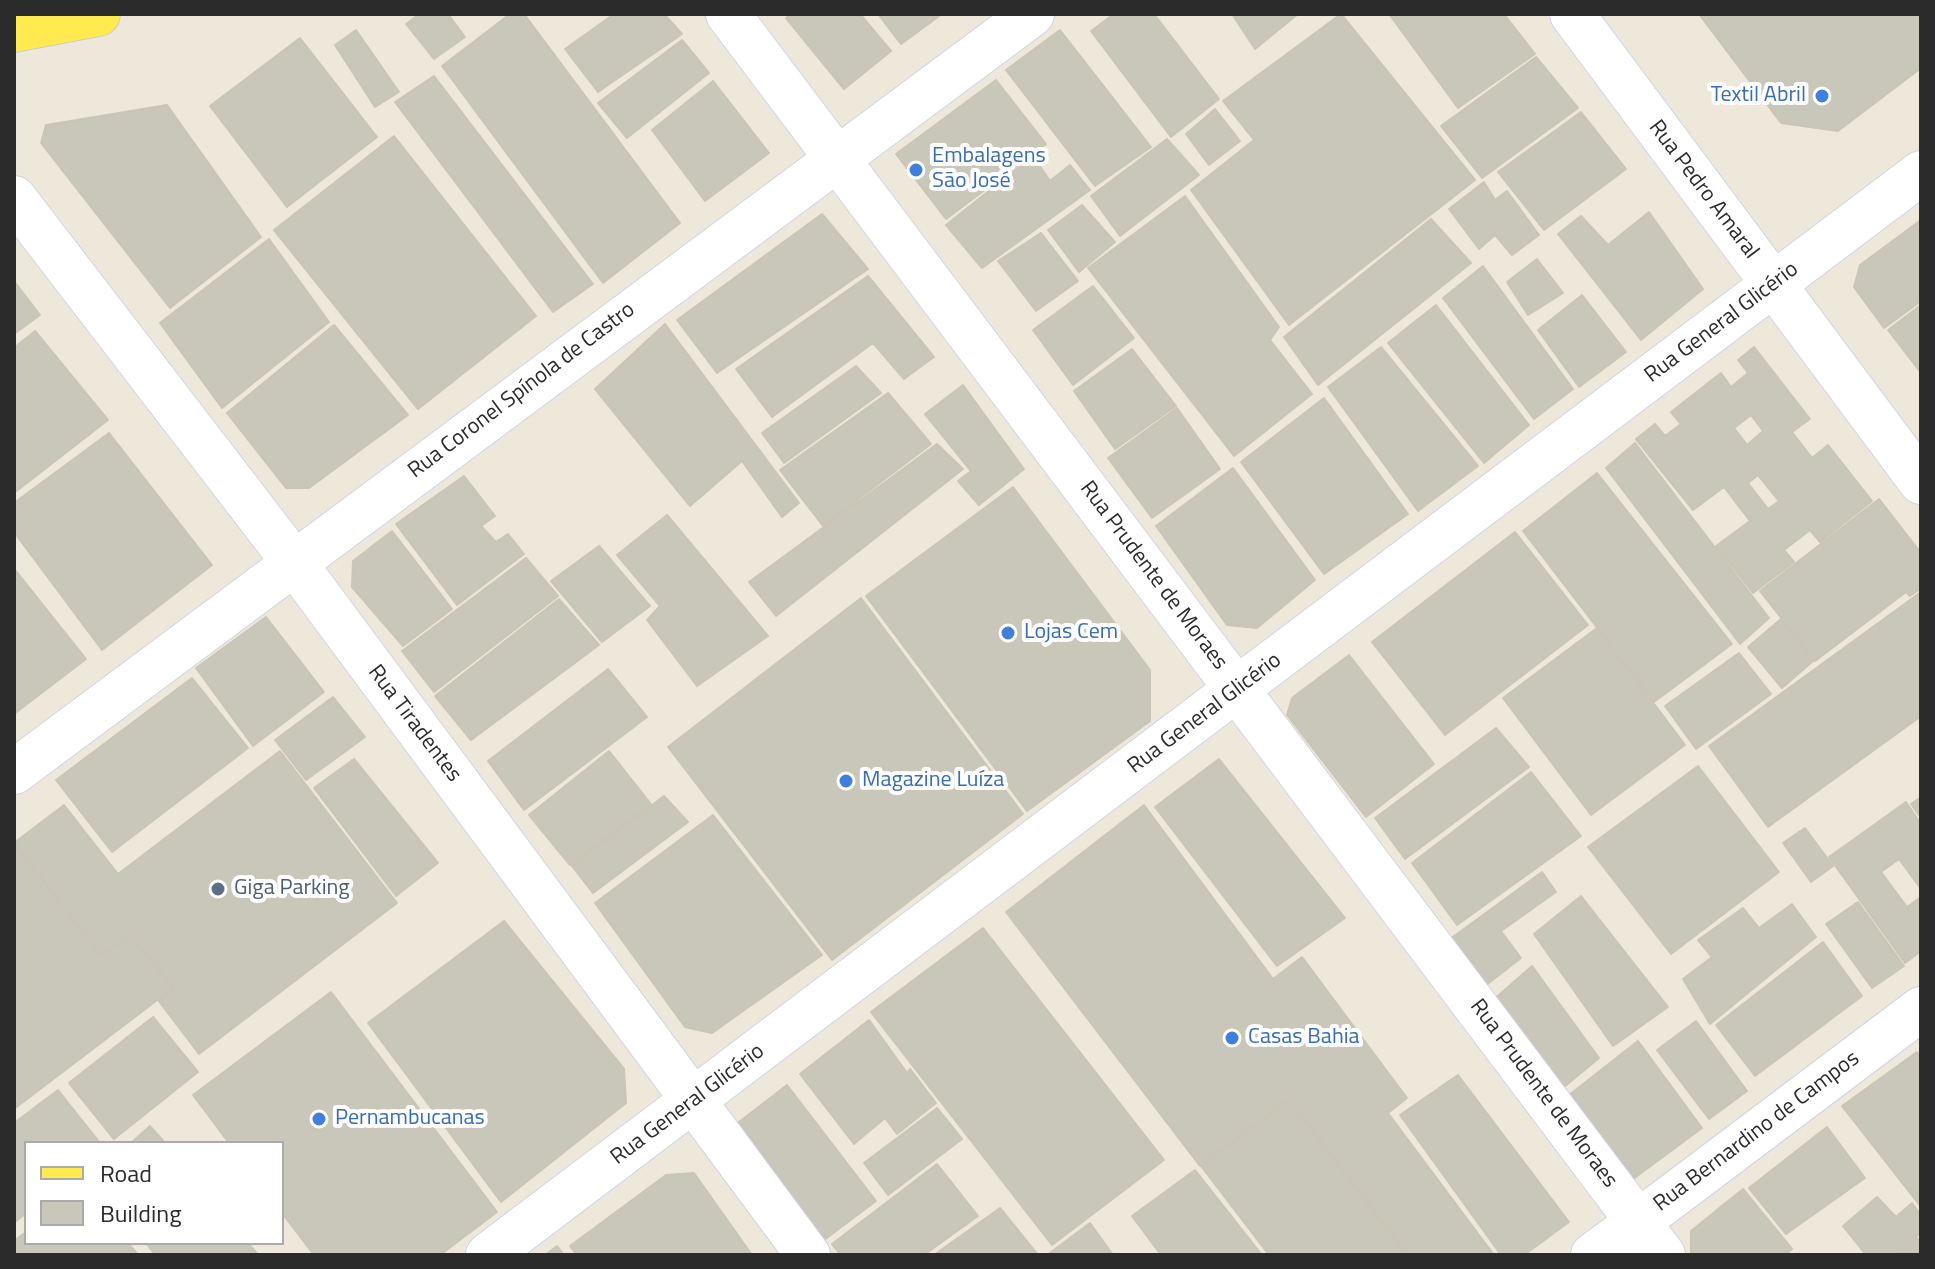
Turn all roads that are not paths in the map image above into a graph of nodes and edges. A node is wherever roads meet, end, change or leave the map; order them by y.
1 (98, 14) edge
2 (728, 14) edge
3 (1032, 14) edge
4 (1576, 17) edge
5 (14, 30) edge
6 (836, 157) junction
7 (1921, 173) edge
8 (14, 198) edge
9 (1773, 284) junction
10 (1921, 482) edge
11 (293, 561) junction
12 (1238, 688) junction
13 (14, 772) edge
14 (1921, 1009) edge
15 (693, 1100) junction
16 (1650, 1238) edge
17 (488, 1255) edge
18 (808, 1255) edge
19 (1593, 1255) edge

1 - 5 main road
2 - 6 street, Rua Prudente de Moraes
3 - 6 street, Rua Coronel Spínola de Castro
4 - 9 street, Rua Pedro Amaral
6 - 11 street, Rua Coronel Spínola de Castro
6 - 12 street, Rua Prudente de Moraes
7 - 9 street, Rua General Glicério
8 - 11 street, Rua Tiradentes
9 - 10 street, Rua Pedro Amaral
9 - 12 street, Rua General Glicério
11 - 13 street, Rua Coronel Spínola de Castro
11 - 15 street, Rua Tiradentes
12 - 15 street, Rua General Glicério
12 - 16 street, Rua Prudente de Moraes
14 - 16 street, Rua Bernardino de Campos
15 - 17 street, Rua General Glicério
15 - 18 street, Rua Tiradentes
16 - 19 street, Rua Bernardino de Campos

